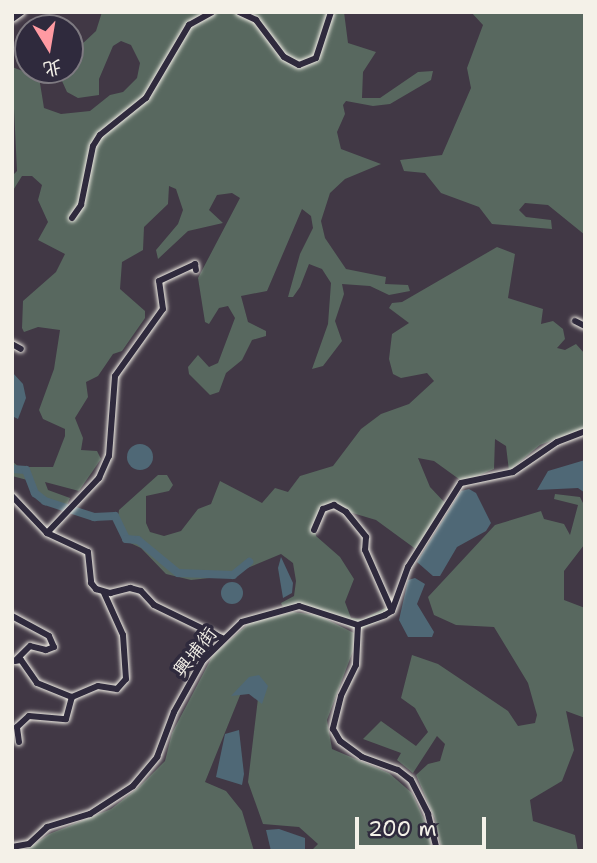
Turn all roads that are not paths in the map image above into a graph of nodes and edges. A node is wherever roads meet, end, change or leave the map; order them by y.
1 (22, 12) edge
2 (212, 12) edge
3 (239, 12) edge
4 (331, 12) edge
5 (12, 19) edge
6 (72, 218) dead end
7 (196, 270) dead end
8 (575, 321) dead end
9 (585, 326) edge
10 (12, 344) edge
11 (21, 349) dead end
12 (585, 431) edge
13 (12, 496) edge
14 (314, 530) dead end
15 (47, 533) junction
16 (104, 593) junction
17 (392, 611) junction
18 (12, 616) edge
19 (358, 625) junction
20 (222, 638) junction
21 (14, 661) edge
22 (72, 697) junction
23 (19, 742) dead end
24 (12, 847) edge
25 (438, 851) edge

1 - 5 street
2 - 6 street
3 - 4 street
7 - 15 street
8 - 9 street
10 - 11 street
12 - 17 street
13 - 15 street
14 - 17 street
15 - 16 street
16 - 20 street
16 - 22 street
17 - 19 street
18 - 21 street
19 - 20 street, 興埔街
19 - 25 street
20 - 24 street, 興埔街
21 - 22 street
22 - 23 street

